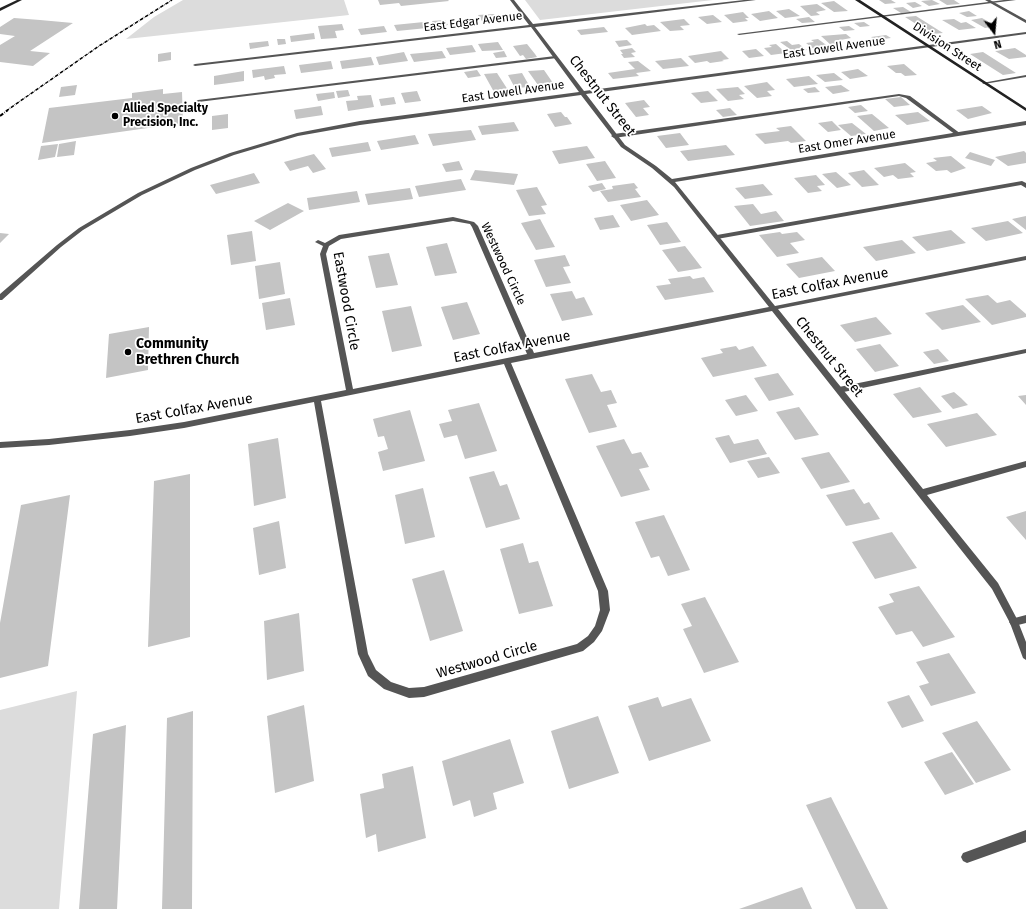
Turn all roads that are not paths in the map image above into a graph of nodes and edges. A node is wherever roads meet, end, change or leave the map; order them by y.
1 (20, 0) edge
2 (512, 0) edge
3 (754, 0) edge
4 (857, 0) edge
5 (987, 0) edge
6 (1014, 0) edge
7 (992, 3) junction
8 (0, 10) edge
9 (882, 16) junction
10 (1026, 22) edge
11 (531, 25) junction
12 (1026, 33) edge
13 (739, 34) dead end
14 (927, 46) junction
15 (555, 57) junction
16 (195, 65) dead end
17 (1026, 76) edge
18 (984, 83) junction
19 (582, 93) junction
20 (198, 102) dead end
21 (1026, 110) edge
22 (1026, 124) edge
23 (958, 134) junction
24 (614, 136) junction
25 (671, 180) junction
26 (1026, 186) edge
27 (473, 216) dead end
28 (468, 221) junction
29 (402, 227) joint
30 (717, 237) junction
31 (318, 242) dead end
32 (326, 244) junction
33 (1026, 258) edge
34 (0, 298) edge
35 (774, 309) junction
36 (1026, 351) edge
37 (532, 357) junction
38 (507, 362) junction
39 (839, 390) junction
40 (350, 393) junction
41 (317, 399) junction
42 (0, 444) edge
43 (1026, 464) edge
44 (921, 493) junction
45 (1026, 619) edge
46 (1014, 622) junction
47 (1026, 655) edge
48 (1026, 836) edge
49 (967, 857) dead end

1 - 8 street
2 - 11 street, Chestnut Street
3 - 11 street, East Edgar Avenue
4 - 9 street, Division Street
5 - 7 street
6 - 7 street
7 - 9 street
7 - 10 street
9 - 13 street
9 - 14 street, Division Street
11 - 15 street, Chestnut Street
11 - 16 street, East Edgar Avenue
12 - 14 street, East Lowell Avenue
14 - 18 street, Division Street
14 - 19 street, East Lowell Avenue
15 - 19 street, Chestnut Street
15 - 20 street
17 - 18 street
18 - 21 street, Division Street
19 - 24 street, Chestnut Street
19 - 34 street, East Lowell Avenue
22 - 23 street, East Omer Avenue
23 - 24 street
23 - 25 street, East Omer Avenue
24 - 25 street, Chestnut Street
25 - 30 street, Chestnut Street
26 - 30 street
27 - 28 street
28 - 29 street, Westwood Circle
28 - 37 street, Westwood Circle
29 - 32 street, Eastwood Circle
30 - 35 street, Chestnut Street
31 - 32 street
32 - 40 street, Eastwood Circle
33 - 35 street, East Colfax Avenue
35 - 37 street, East Colfax Avenue
35 - 39 street, Chestnut Street
36 - 39 street
37 - 38 street, East Colfax Avenue
38 - 40 street, East Colfax Avenue
38 - 41 street, Westwood Circle
39 - 44 street, Chestnut Street
40 - 41 street, East Colfax Avenue
41 - 42 street, East Colfax Avenue
43 - 44 street
44 - 46 street, Chestnut Street
45 - 46 street
46 - 47 street, Chestnut Street
48 - 49 street

